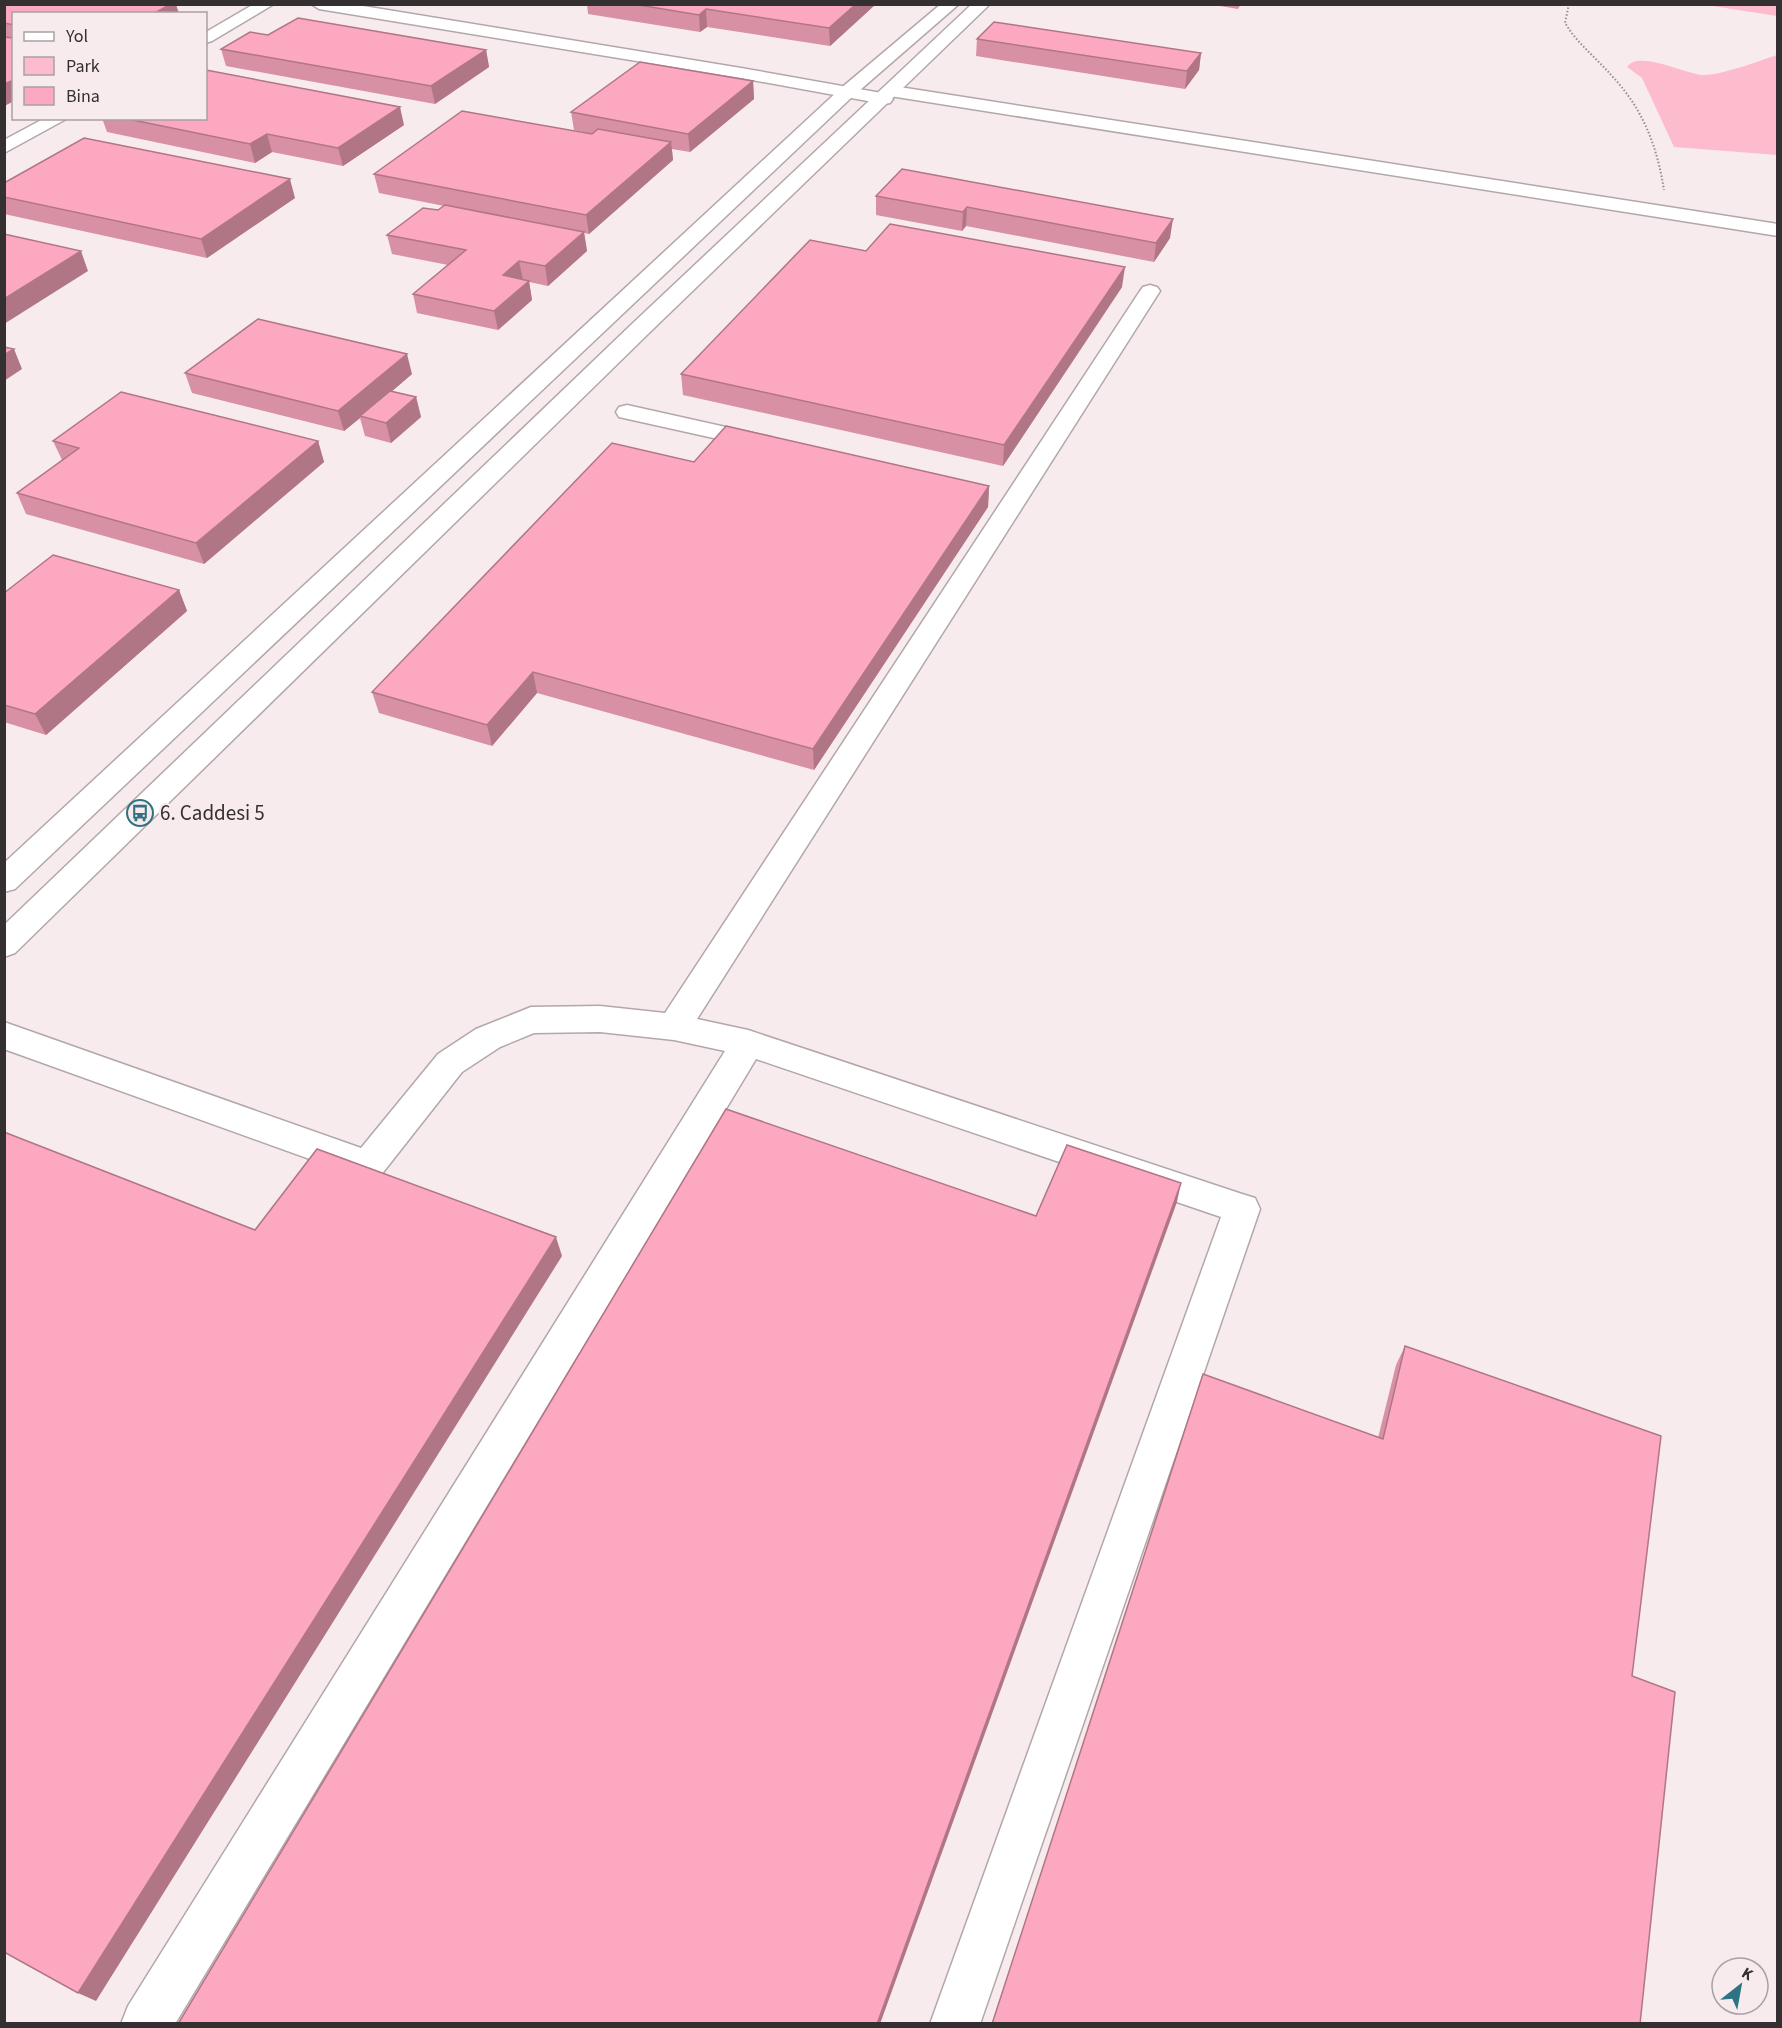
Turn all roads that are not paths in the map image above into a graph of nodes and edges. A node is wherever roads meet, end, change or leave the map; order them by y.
1 (266, 4) edge
2 (319, 4) edge
3 (415, 4) edge
4 (951, 4) edge
5 (982, 4) edge
6 (207, 37) edge
7 (818, 70) dead end
8 (864, 78) junction
9 (843, 83) junction
10 (892, 91) junction
11 (54, 120) edge
12 (4, 148) edge
13 (1778, 230) edge
14 (1150, 291) dead end
15 (602, 320) junction
16 (640, 328) junction
17 (627, 412) dead end
18 (788, 447) edge
19 (4, 881) edge
20 (4, 945) edge
21 (674, 1027) junction
22 (4, 1035) edge
23 (748, 1043) junction
24 (146, 2024) edge
25 (955, 2024) edge

1 - 6 street
2 - 9 street
3 - 7 street
4 - 8 street
5 - 10 street
8 - 9 street
8 - 10 street
9 - 10 street
9 - 15 street
10 - 13 street
10 - 16 street
11 - 12 street
14 - 21 street
15 - 16 street
15 - 19 street
16 - 20 street
17 - 18 street
21 - 22 street
21 - 23 street
23 - 24 street
23 - 25 street

